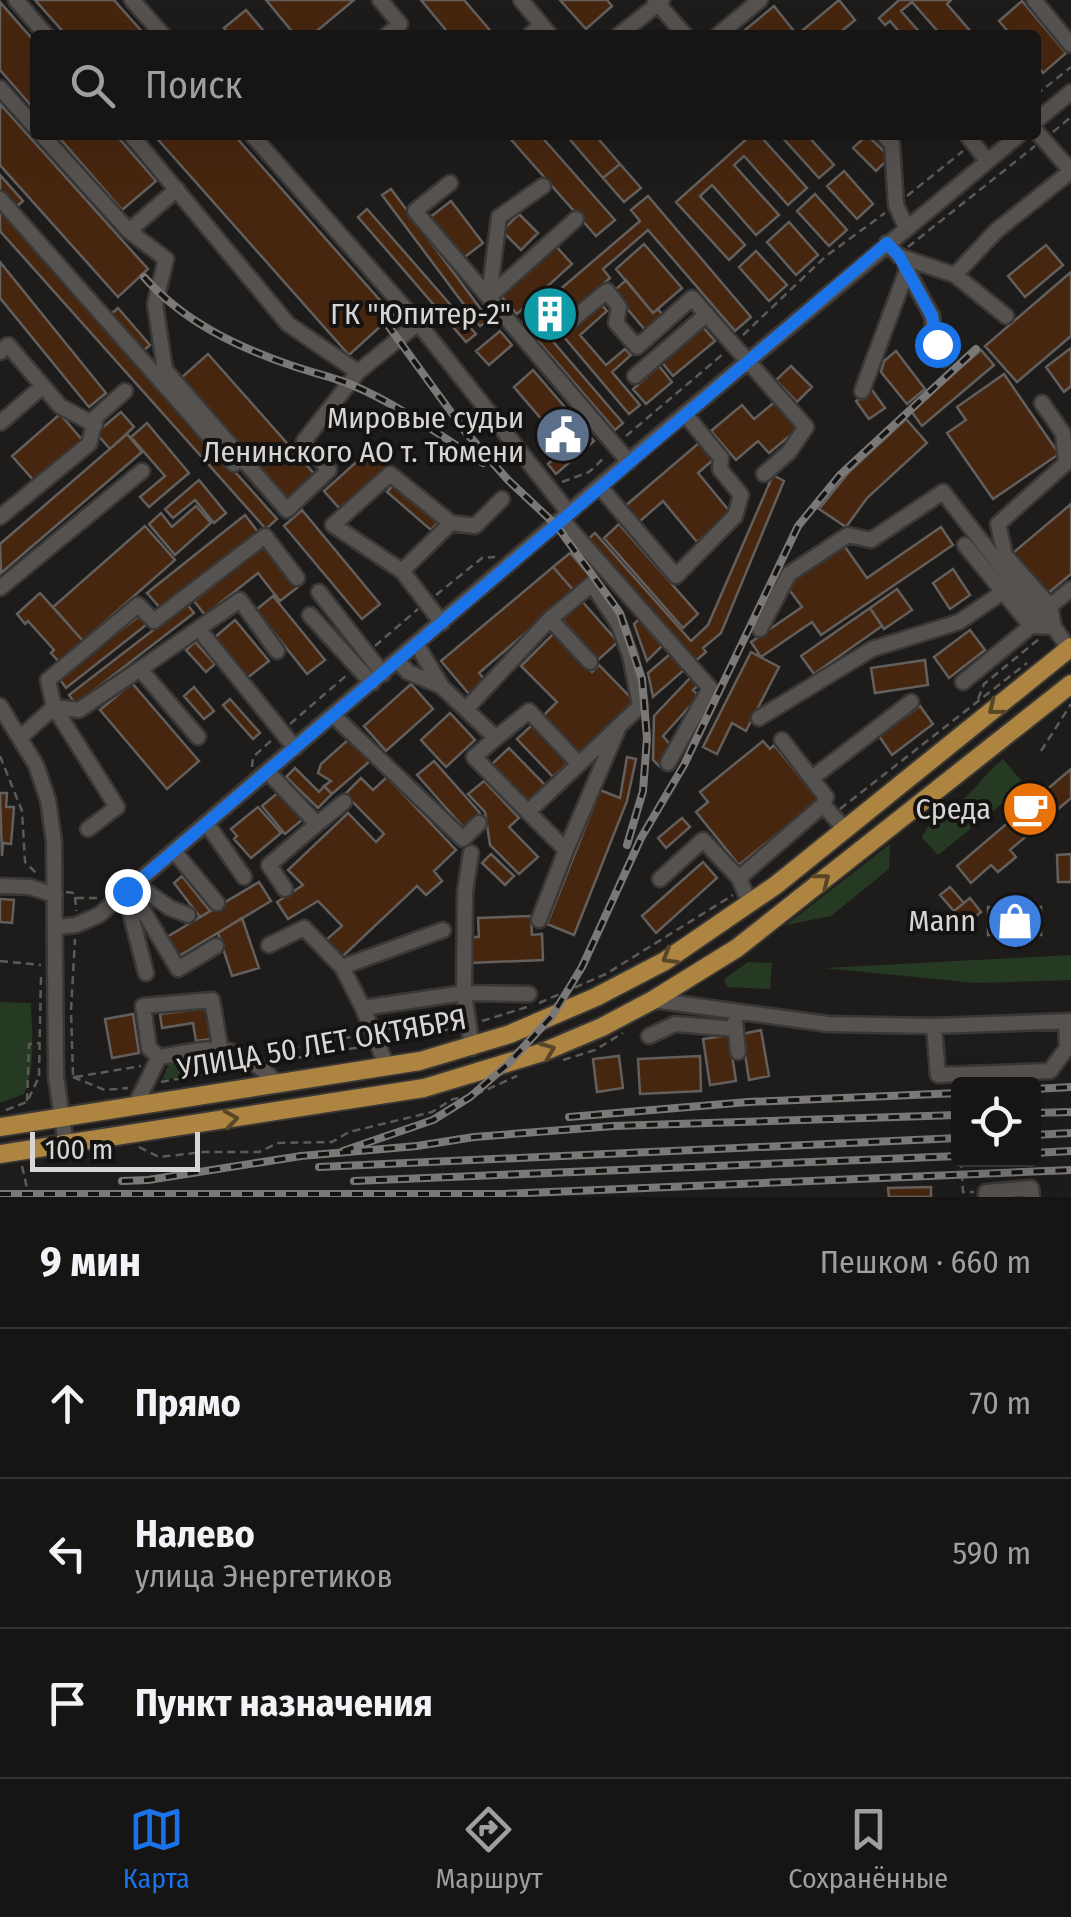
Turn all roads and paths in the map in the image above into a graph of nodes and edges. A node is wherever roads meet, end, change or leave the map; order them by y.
1 (16, 0) edge
2 (132, 0) edge
3 (380, 0) edge
4 (521, 0) edge
5 (760, 0) edge
6 (1034, 0) edge
7 (658, 1) edge
8 (42, 30) edge
9 (159, 30) edge
10 (393, 30) edge
11 (539, 30) edge
12 (625, 30) edge
13 (682, 30) edge
14 (724, 30) edge
15 (1071, 45) edge
16 (1071, 67) edge
17 (0, 88) edge
18 (1041, 91) edge
19 (1071, 92) edge
20 (1071, 116) edge
21 (1041, 118) edge
22 (30, 121) edge
23 (1041, 134) edge
24 (1041, 136) edge
25 (47, 140) edge
26 (135, 140) edge
27 (256, 140) edge
28 (888, 140) edge
29 (969, 140) edge
30 (971, 140) edge
31 (1013, 140) edge
32 (1034, 140) edge
33 (987, 161) junction
34 (1071, 171) edge
35 (450, 184) dead end
36 (543, 186) dead end
37 (177, 189) junction
38 (0, 199) edge
39 (896, 205) junction
40 (576, 219) dead end
41 (906, 227) junction
42 (129, 230) junction
43 (895, 251) junction
44 (907, 270) junction
45 (955, 275) junction
46 (489, 297) junction
47 (707, 314) junction
48 (1006, 316) dead end
49 (572, 320) dead end
50 (418, 322) junction
51 (734, 344) junction
52 (0, 352) edge
53 (943, 359) dead end
54 (749, 361) junction
55 (358, 372) junction
56 (635, 376) dead end
57 (43, 386) junction
58 (862, 391) dead end
59 (125, 392) dead end
60 (1042, 403) dead end
61 (684, 414) junction
62 (0, 423) edge
63 (94, 425) junction
64 (616, 447) junction
65 (629, 462) junction
66 (142, 471) dead end
67 (764, 474) dead end
68 (600, 487) junction
69 (550, 491) junction
70 (502, 499) dead end
71 (279, 515) dead end
72 (566, 516) junction
73 (0, 517) edge
74 (451, 523) junction
75 (964, 545) dead end
76 (499, 557) dead end
77 (402, 571) junction
78 (297, 578) dead end
79 (0, 588) edge
80 (1071, 589) edge
81 (319, 592) dead end
82 (1003, 592) junction
83 (426, 602) junction
84 (1050, 606) junction
85 (310, 615) dead end
86 (550, 619) junction
87 (442, 623) junction
88 (1031, 626) junction
89 (1054, 627) junction
90 (760, 630) dead end
91 (206, 638) dead end
92 (417, 645) junction
93 (1070, 648) edge
94 (277, 651) dead end
95 (368, 653) junction
96 (1033, 658) dead end
97 (398, 661) junction
98 (590, 662) dead end
99 (356, 666) junction
100 (140, 669) junction
101 (377, 679) junction
102 (962, 682) dead end
103 (1071, 684) edge
104 (441, 686) junction
105 (911, 702) dead end
106 (1071, 704) edge
107 (0, 706) edge
108 (54, 707) junction
109 (466, 708) junction
110 (334, 716) junction
111 (759, 718) dead end
112 (619, 725) junction
113 (282, 732) junction
114 (22, 736) junction
115 (198, 738) dead end
116 (496, 738) junction
117 (782, 740) dead end
118 (295, 748) junction
119 (1041, 752) dead end
120 (668, 763) dead end
121 (579, 764) junction
122 (260, 772) junction
123 (812, 778) junction
124 (344, 802) dead end
125 (823, 805) junction
126 (528, 812) junction
127 (207, 824) junction
128 (316, 824) junction
129 (479, 824) dead end
130 (88, 829) dead end
131 (845, 829) junction
132 (566, 850) junction
133 (174, 851) junction
134 (471, 853) dead end
135 (244, 877) dead end
136 (738, 878) junction
137 (660, 879) dead end
138 (776, 885) junction
139 (0, 886) edge
140 (285, 888) dead end
141 (109, 891) dead end
142 (132, 891) junction
143 (55, 895) junction
144 (78, 898) dead end
145 (218, 903) dead end
146 (750, 904) junction
147 (785, 909) junction
148 (188, 914) dead end
149 (539, 920) dead end
150 (56, 928) junction
151 (443, 930) dead end
152 (269, 945) dead end
153 (216, 946) dead end
154 (0, 961) edge
155 (342, 967) junction
156 (146, 973) dead end
157 (532, 999) joint
158 (653, 1000) junction
159 (465, 1001) junction
160 (363, 1008) junction
161 (734, 1012) junction
162 (1068, 1021) edge
163 (467, 1025) junction
164 (934, 1026) junction
165 (736, 1029) junction
166 (649, 1036) dead end
167 (376, 1038) junction
168 (41, 1042) junction
169 (220, 1046) junction
170 (472, 1048) junction
171 (738, 1052) dead end
172 (159, 1057) junction
173 (387, 1067) junction
174 (956, 1075) joint
175 (56, 1077) junction
176 (38, 1079) junction
177 (278, 1084) junction
178 (27, 1102) junction
179 (136, 1104) junction
180 (0, 1111) edge
181 (60, 1118) junction
182 (0, 1127) edge
183 (66, 1145) junction
184 (0, 1154) edge
185 (21, 1166) dead end
186 (961, 1167) edge
187 (986, 1194) edge
188 (29, 1197) edge
189 (1032, 1197) edge

1 - 8 street
2 - 9 street
3 - 10 street
4 - 11 street
5 - 14 street
6 - 15 street
7 - 12 street
7 - 13 street
16 - 18 path
17 - 22 street
19 - 21 street
20 - 23 path
24 - 34 street
25 - 42 street
26 - 37 street
27 - 50 street
28 - 39 street
29 - 39 path
30 - 33 street
31 - 33 street
32 - 43 path
33 - 41 street
34 - 45 street
35 - 46 street
36 - 46 street
37 - 42 street
37 - 55 street
38 - 71 street
39 - 41 street
39 - 51 path
40 - 46 street
41 - 43 street
42 - 55 street
43 - 44 street
43 - 45 street
43 - 54 street
44 - 53 street
44 - 58 street
45 - 48 street
46 - 64 street
47 - 49 street
47 - 51 street
47 - 56 street
50 - 55 street
50 - 69 street
51 - 54 street
51 - 64 path
52 - 57 street
54 - 61 street
54 - 67 street
57 - 62 street
57 - 63 street
59 - 63 street
60 - 84 street
61 - 65 street
61 - 68 street
63 - 73 street
64 - 65 street
64 - 69 path
65 - 68 street
66 - 79 street
68 - 72 street
69 - 72 street
70 - 74 street
72 - 87 street
72 - 120 street
74 - 77 street
74 - 77 street
75 - 82 street
76 - 83 path
77 - 83 street
78 - 108 street
80 - 84 street
81 - 95 street
82 - 88 street
82 - 111 street
83 - 87 street
83 - 95 path
84 - 89 street
85 - 99 street
86 - 98 street
86 - 109 street
86 - 112 street
87 - 92 street
88 - 89 street
88 - 102 street
89 - 90 street
89 - 93 street
89 - 96 path
91 - 113 street
92 - 97 street
92 - 104 street
93 -> 131 main road, УЛИЦА 50 ЛЕТ ОКТЯБРЯ
94 - 100 street
95 - 101 street
97 - 101 street
97 - 104 street
99 - 101 street
99 - 113 path
100 - 108 street
100 - 115 street
101 - 110 street
147 -> 103 main road, УЛИЦА 50 ЛЕТ ОКТЯБРЯ
104 - 109 street
105 - 123 street
106 - 119 path
107 - 114 street
108 - 114 street
108 - 130 street
109 - 116 street
110 - 118 street
110 - 129 street
112 - 121 street
112 - 132 street
113 - 118 street
113 - 122 path
114 - 143 street
116 - 121 street
116 - 126 street
117 - 123 street
118 - 122 street
121 - 126 street
122 - 127 street
122 - 128 street
123 - 125 street
124 - 128 street
125 - 131 street
125 - 136 street
126 - 132 street
127 - 133 street
127 - 135 street
128 - 140 street
131 - 138 main road, УЛИЦА 50 ЛЕТ ОКТЯБРЯ
132 - 149 street
133 - 142 street
133 - 145 street
134 - 159 street
136 - 137 street
136 - 146 street
138 - 146 main road, УЛИЦА 50 ЛЕТ ОКТЯБРЯ
138 - 147 main road
139 - 143 street
141 - 144 path
142 - 148 street
142 - 150 street
142 - 153 street
142 - 156 street
143 - 150 street
146 -> 170 main road, УЛИЦА 50 ЛЕТ ОКТЯБРЯ
147 - 158 main road, УЛИЦА 50 ЛЕТ ОКТЯБРЯ
150 - 175 street
151 - 155 street
152 - 155 street
154 - 168 path
155 - 160 street
157 - 159 street
157 - 163 path
158 - 161 street
183 -> 158 main road, УЛИЦА 50 ЛЕТ ОКТЯБРЯ
159 - 160 street
159 - 163 street
159 - 167 path
160 - 167 street
161 - 164 street
161 - 165 street
162 - 164 street
162 - 174 street
163 - 167 path
163 - 170 street
164 - 174 street
165 - 166 street
165 - 171 street
167 - 167 path
167 - 173 street
168 - 176 path
168 - 178 path
169 - 172 street
169 - 172 street
169 - 177 street
170 - 173 main road, УЛИЦА 50 ЛЕТ ОКТЯБРЯ
172 - 179 street
173 - 177 main road, УЛИЦА 50 ЛЕТ ОКТЯБРЯ
175 - 176 path
175 - 181 street
176 - 178 path
177 - 179 main road, УЛИЦА 50 ЛЕТ ОКТЯБРЯ
178 - 180 path
179 - 181 main road, УЛИЦА 50 ЛЕТ ОКТЯБРЯ
181 - 182 main road, УЛИЦА 50 ЛЕТ ОКТЯБРЯ
181 - 183 street
183 - 184 main road, УЛИЦА 50 ЛЕТ ОКТЯБРЯ
185 - 188 path
186 - 187 path
187 - 189 street

